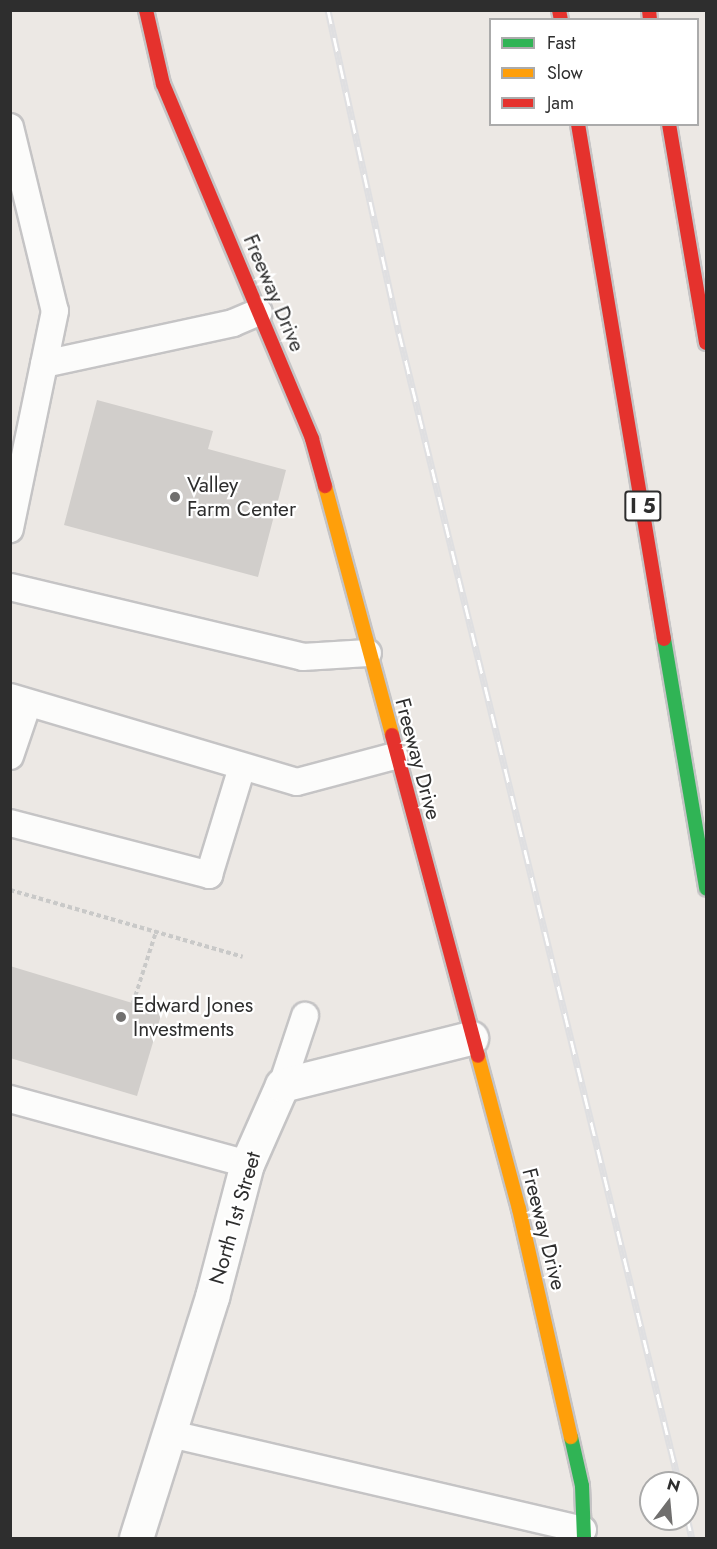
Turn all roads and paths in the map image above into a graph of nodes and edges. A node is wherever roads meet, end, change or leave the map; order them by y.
1 (146, 10) edge
2 (578, 126) edge
3 (669, 126) edge
4 (10, 127) edge
5 (259, 312) junction
6 (706, 344) edge
7 (44, 364) junction
8 (10, 529) edge
9 (10, 587) edge
10 (368, 653) junction
11 (19, 700) edge
12 (10, 756) edge
13 (395, 756) junction
14 (242, 766) junction
15 (10, 823) edge
16 (706, 888) edge
17 (10, 890) edge
18 (156, 932) junction
19 (243, 957) dead end
20 (133, 1003) dead end
21 (305, 1016) dead end
22 (471, 1038) junction
23 (282, 1085) junction
24 (10, 1100) edge
25 (247, 1164) junction
26 (171, 1434) junction
27 (584, 1534) edge
28 (136, 1539) edge

1 - 5 main road, Freeway Drive
2 - 16 main road, I 5
3 - 6 main road
4 - 7 lane
5 - 7 lane
5 - 10 main road, Freeway Drive
7 - 8 lane
9 - 10 lane
10 - 13 main road, Freeway Drive
11 - 12 lane
11 - 14 lane
13 - 14 lane
13 - 22 main road, Freeway Drive
14 - 15 lane
17 - 18 path
18 - 19 path
18 - 20 path
21 - 23 lane
22 - 23 street
22 - 27 main road, Freeway Drive
23 - 25 street, North 1st Street
24 - 25 lane
25 - 26 street, North 1st Street
26 - 27 lane
26 - 28 street, North 1st Street

